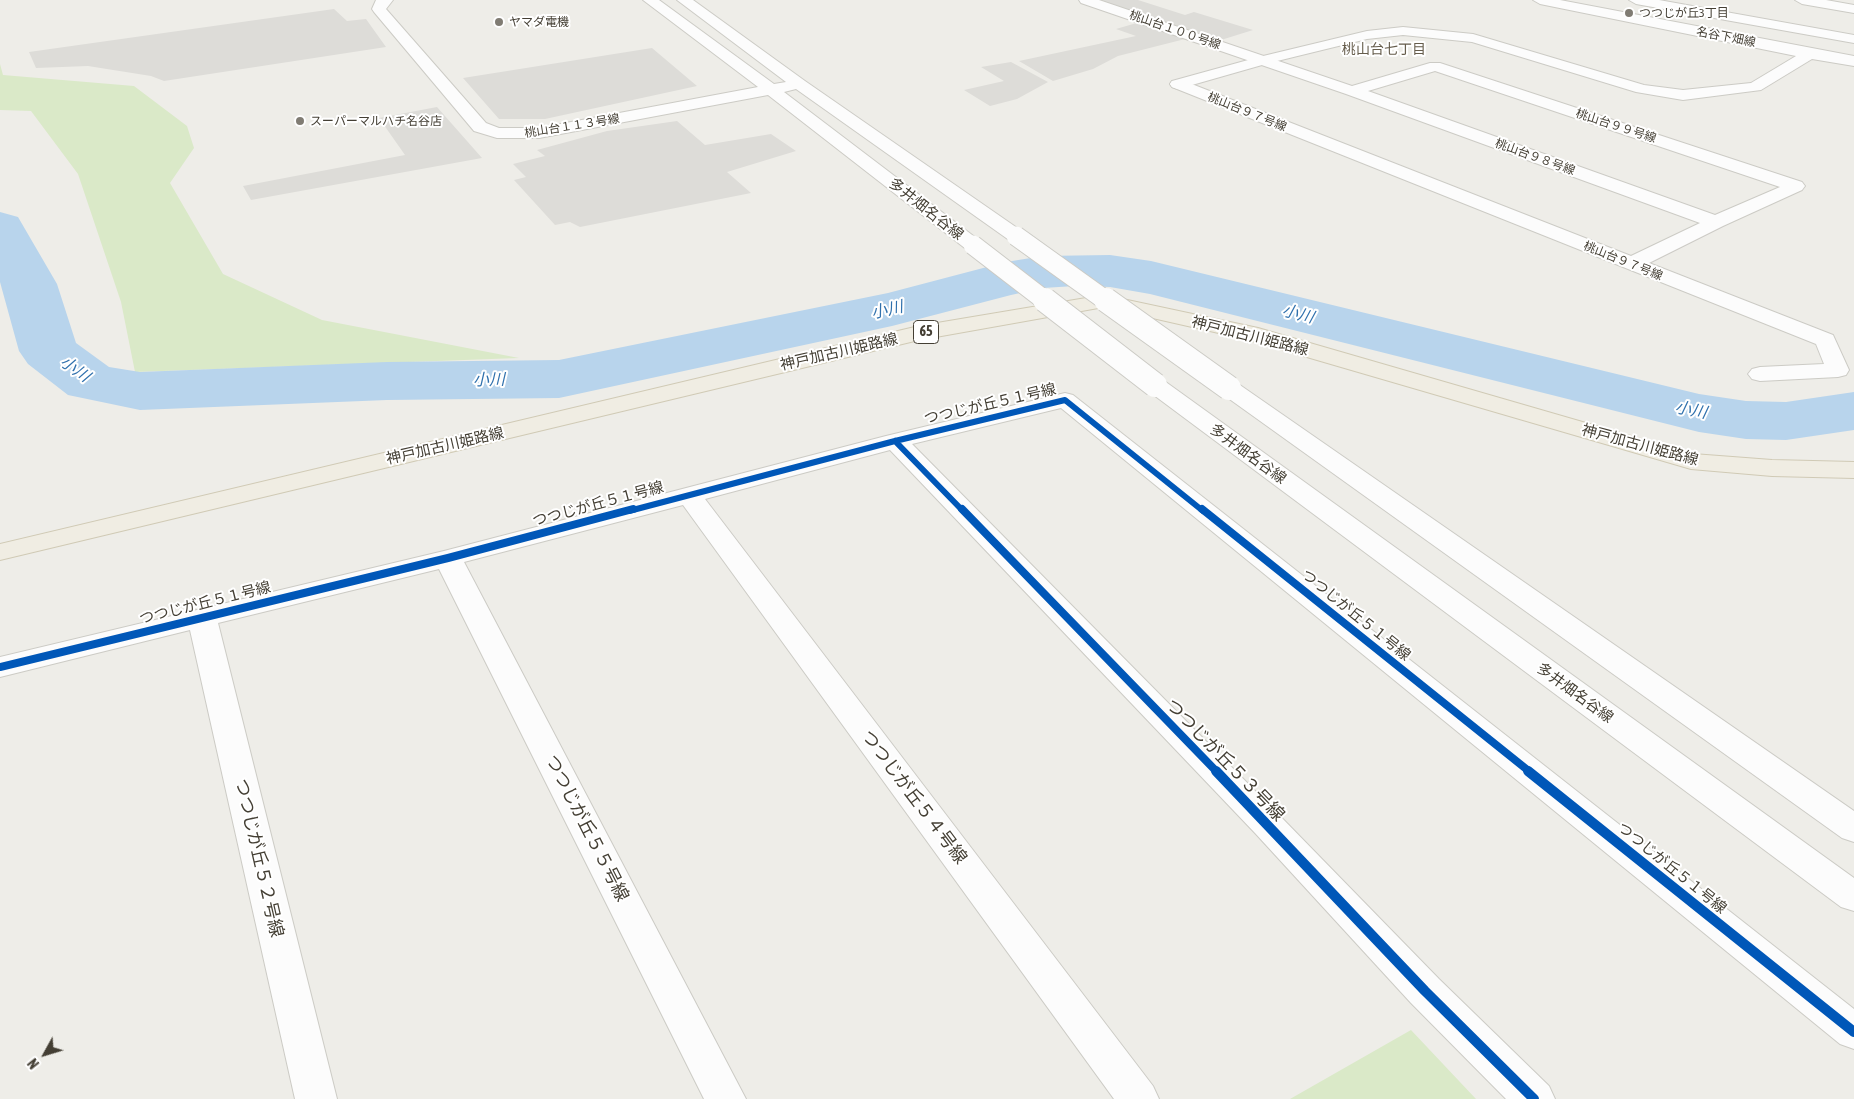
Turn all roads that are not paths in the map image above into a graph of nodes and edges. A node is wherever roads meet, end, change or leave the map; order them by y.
1 (386, 0) edge
2 (650, 0) edge
3 (684, 0) edge
4 (1086, 0) edge
5 (1540, 0) edge
6 (1636, 0) edge
7 (1802, 0) edge
8 (1854, 9) edge
9 (1854, 39) edge
10 (1810, 54) junction
11 (1264, 60) junction
12 (1854, 61) edge
13 (800, 84) junction
14 (771, 90) junction
15 (1352, 91) junction
16 (1716, 222) junction
17 (1631, 264) junction
18 (1760, 374) dead end
19 (895, 441) junction
20 (1854, 470) edge
21 (689, 495) junction
22 (0, 552) edge
23 (448, 558) junction
24 (202, 618) junction
25 (0, 667) edge
26 (1854, 829) edge
27 (1854, 897) edge
28 (1854, 1032) edge
29 (316, 1099) edge
30 (725, 1099) edge
31 (1138, 1099) edge
32 (1534, 1099) edge

1 - 14 street, 桃山台１１３号線
2 - 14 street, 多井畑名谷線
3 - 13 street, 多井畑名谷線
4 - 11 street, 桃山台１００号線
5 - 10 street, 名谷下畑線
6 - 9 street
7 - 8 street
10 - 11 street, 桃山台９７号線
10 - 12 street, 名谷下畑線
11 - 15 street, 桃山台９８号線
11 - 17 street, 桃山台９７号線
13 - 14 street, 桃山台１１３号線
13 - 26 street, 多井畑名谷線, bridge
14 - 27 street, 多井畑名谷線, bridge
15 - 16 street, 桃山台９８号線
15 - 16 street, 桃山台９９号線
16 - 17 street
17 - 18 street, 桃山台９７号線
19 - 21 street, つつじが丘５１号線
19 - 28 street, つつじが丘５１号線
19 - 32 street, つつじが丘５３号線
20 - 22 main road, 神戸加古川姫路線 / 65
21 - 23 street, つつじが丘５１号線
21 - 31 street, つつじが丘５４号線
23 - 24 street, つつじが丘５１号線
23 - 30 street, つつじが丘５５号線
24 - 25 street, つつじが丘５１号線
24 - 29 street, つつじが丘５２号線

